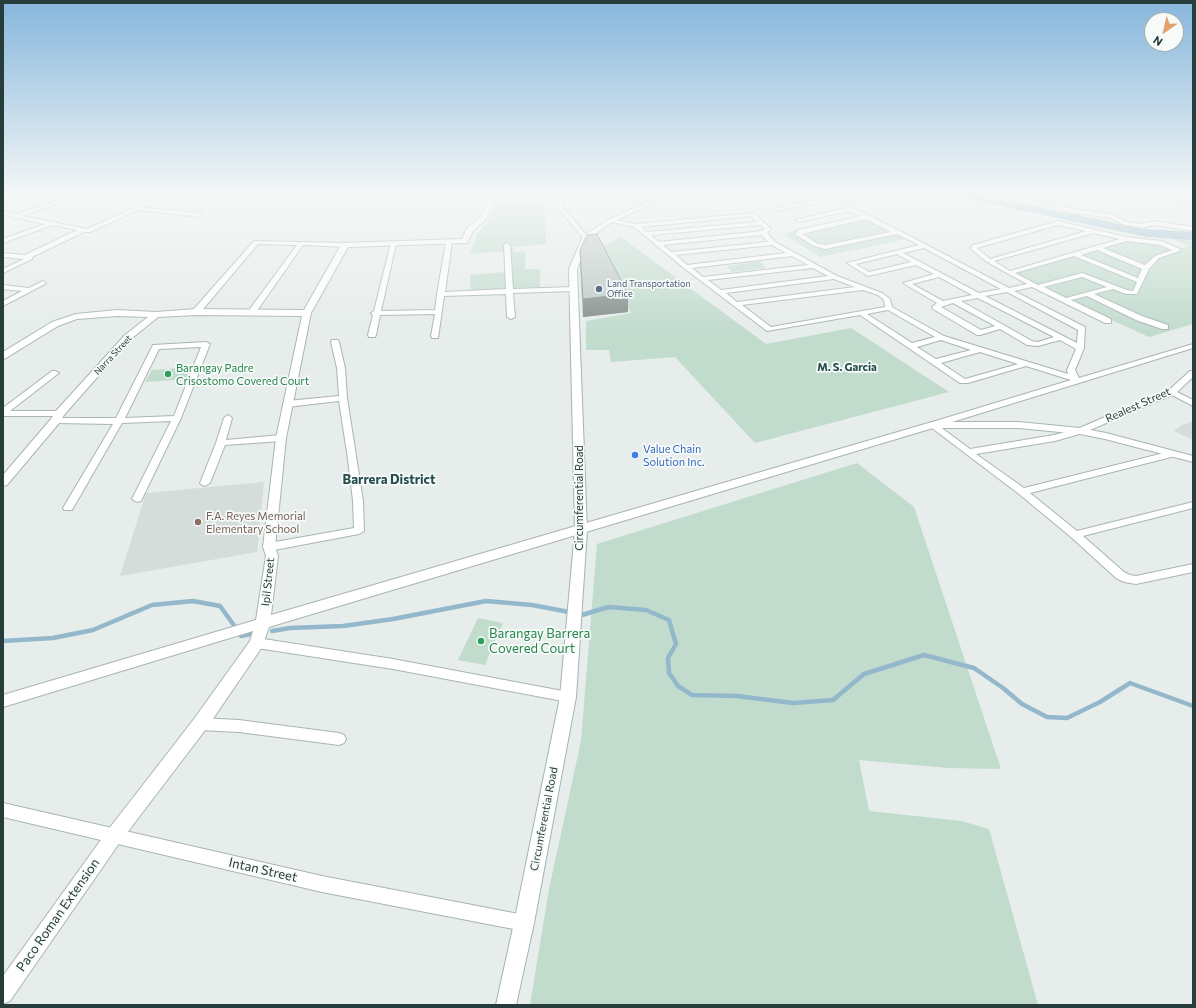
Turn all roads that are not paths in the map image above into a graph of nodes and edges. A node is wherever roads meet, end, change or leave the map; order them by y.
1 (60, 241) edge
2 (67, 241) dead end
3 (463, 241) edge
4 (585, 241) edge
5 (653, 241) edge
6 (686, 241) edge
7 (810, 241) edge
8 (854, 241) edge
9 (915, 241) edge
10 (993, 241) edge
11 (1061, 241) edge
12 (1119, 241) edge
13 (1150, 241) edge
14 (449, 242) junction
15 (773, 243) joint
16 (301, 244) junction
17 (345, 244) junction
18 (393, 244) junction
19 (507, 244) dead end
20 (657, 244) junction
21 (925, 246) junction
22 (1097, 248) junction
23 (897, 252) junction
24 (670, 254) junction
25 (792, 254) junction
26 (1074, 254) junction
27 (3, 255) edge
28 (989, 261) junction
29 (917, 263) junction
30 (812, 266) junction
31 (686, 267) junction
32 (1146, 268) junction
33 (3, 271) edge
34 (1009, 273) junction
35 (940, 274) junction
36 (834, 277) junction
37 (703, 279) junction
38 (1140, 281) junction
39 (44, 282) dead end
40 (1035, 286) junction
41 (3, 287) edge
42 (1115, 287) junction
43 (864, 288) junction
44 (573, 289) junction
45 (30, 290) junction
46 (1008, 290) junction
47 (510, 291) junction
48 (720, 292) junction
49 (440, 294) junction
50 (1090, 295) junction
51 (979, 296) junction
52 (1065, 300) junction
53 (955, 301) junction
54 (942, 303) junction
55 (3, 304) edge
56 (737, 304) junction
57 (889, 308) junction
58 (196, 312) junction
59 (251, 312) junction
60 (307, 312) junction
61 (439, 312) junction
62 (376, 313) junction
63 (861, 313) junction
64 (156, 315) junction
65 (511, 317) dead end
66 (1108, 320) dead end
67 (1001, 327) junction
68 (1165, 327) dead end
69 (372, 335) dead end
70 (435, 336) dead end
71 (941, 338) junction
72 (1060, 338) junction
73 (336, 342) dead end
74 (910, 346) junction
75 (1193, 346) edge
76 (1080, 348) junction
77 (979, 350) junction
78 (3, 356) edge
79 (934, 362) junction
80 (1026, 364) junction
81 (55, 373) dead end
82 (1193, 373) edge
83 (1076, 380) junction
84 (1172, 392) junction
85 (343, 398) junction
86 (1193, 403) edge
87 (287, 404) junction
88 (3, 412) edge
89 (58, 417) junction
90 (177, 418) junction
91 (228, 418) dead end
92 (119, 421) junction
93 (932, 425) junction
94 (1080, 431) junction
95 (280, 438) junction
96 (221, 443) junction
97 (969, 452) junction
98 (1172, 454) junction
99 (1193, 459) edge
100 (3, 482) edge
101 (204, 483) dead end
102 (1022, 492) junction
103 (137, 499) dead end
104 (1193, 504) edge
105 (68, 508) dead end
106 (581, 530) junction
107 (1075, 535) junction
108 (269, 546) junction
109 (1193, 568) edge
110 (264, 622) junction
111 (257, 643) junction
112 (568, 697) junction
113 (3, 701) edge
114 (200, 724) junction
115 (339, 739) dead end
116 (3, 810) edge
117 (114, 836) junction
118 (524, 923) junction
119 (3, 994) edge
120 (506, 1005) edge

1 - 27 street
2 - 33 street
3 - 14 street
4 - 44 street, Circumferential Road
5 - 20 street
6 - 20 street
7 - 8 street
9 - 21 street
10 - 28 street
11 - 28 street
12 - 22 street
13 - 32 street
14 - 18 street
14 - 49 street
15 - 24 street
15 - 25 street
16 - 17 street
16 - 58 street
16 - 59 street
17 - 18 street
17 - 60 street, Ipil Street
18 - 62 street
19 - 47 street
20 - 24 street
21 - 23 street
21 - 46 street
22 - 26 street
22 - 32 street
23 - 29 street
23 - 29 street
24 - 31 street
25 - 30 street
25 - 31 street
26 - 34 street
26 - 38 street
28 - 34 street
29 - 35 street
30 - 36 street
30 - 37 street
31 - 37 street
32 - 38 street
34 - 40 street
35 - 51 street
35 - 54 street
36 - 43 street
36 - 48 street
37 - 48 street
38 - 42 street
39 - 45 street
40 - 42 street
40 - 46 street
40 - 52 street
41 - 45 street
42 - 50 street
43 - 56 street
43 - 57 street
44 - 47 street
44 - 106 street, Circumferential Road
45 - 55 street
46 - 51 street
46 - 76 street
47 - 49 street
47 - 65 street
48 - 56 street
49 - 61 street
50 - 52 street
50 - 68 street
51 - 53 street
51 - 72 street
52 - 66 street
53 - 54 street
53 - 67 street
54 - 67 street
56 - 63 street
57 - 63 street
57 - 71 street
58 - 59 street
58 - 64 street
59 - 60 street
60 - 87 street, Ipil Street
61 - 62 street
61 - 70 street
62 - 69 street
63 - 74 street
64 - 78 street
64 - 89 street, Narra Street
67 - 72 street
71 - 74 street
71 - 77 street
72 - 76 street
73 - 85 street
74 - 79 street
75 - 83 street
76 - 83 street
77 - 79 street
77 - 80 street
79 - 80 street
80 - 83 street
81 - 88 street
82 - 84 street, Realest Street
83 - 93 street
84 - 86 street
84 - 94 street, Realest Street
85 - 87 street
85 - 108 street
87 - 95 street, Ipil Street
88 - 89 street
89 - 92 street
89 - 100 street, Narra Street
90 - 92 street
90 - 92 street
90 - 103 street
91 - 96 street
92 - 105 street
93 - 94 street
93 - 97 street
93 - 106 street
94 - 97 street, Realest Street
94 - 98 street
95 - 96 street
95 - 108 street, Ipil Street
96 - 101 street
97 - 102 street
98 - 99 street
98 - 102 street
102 - 107 street
104 - 107 street
106 - 110 street
106 - 112 street, Circumferential Road
107 - 109 street
108 - 110 street, Ipil Street
110 - 111 street, Ipil Street
110 - 113 street
111 - 112 street
111 - 114 street, Ipil Street
112 - 118 street, Circumferential Road
114 - 115 street
114 - 117 street, Ipil Street
116 - 117 street, Intan Street
117 - 118 street, Intan Street
117 - 119 street, Paco Roman Extension
118 - 120 street, Circumferential Road

